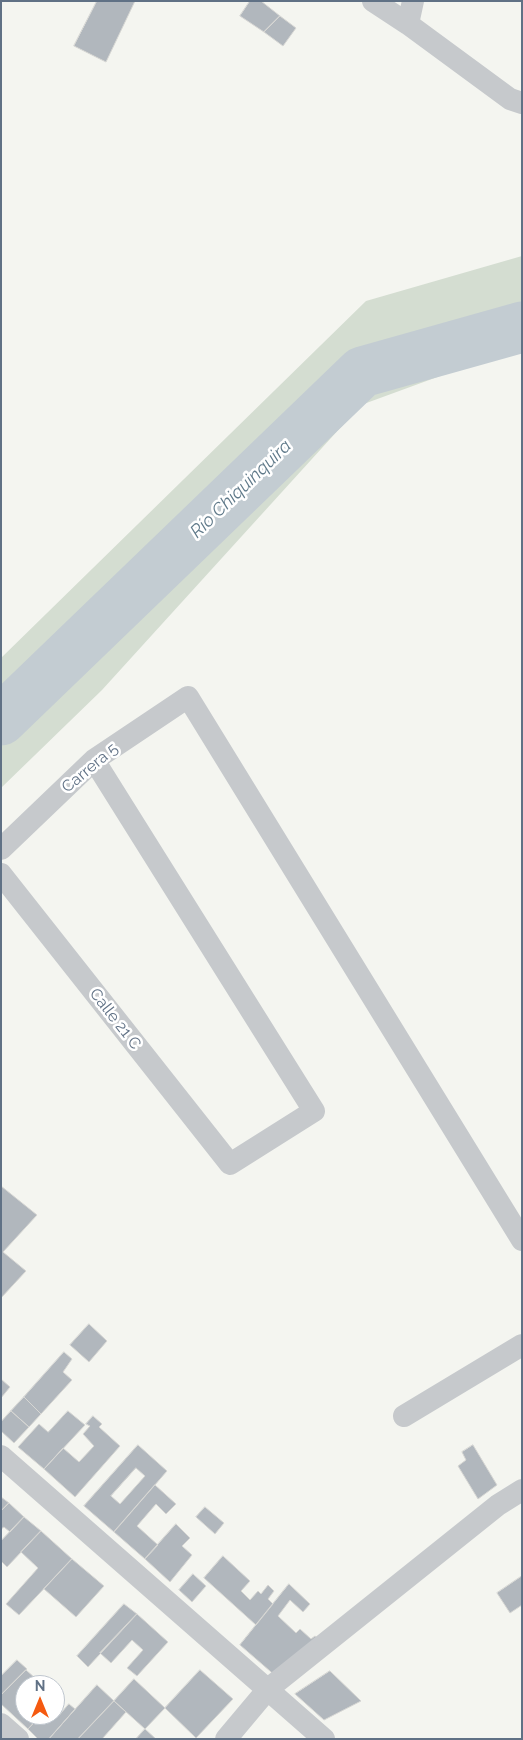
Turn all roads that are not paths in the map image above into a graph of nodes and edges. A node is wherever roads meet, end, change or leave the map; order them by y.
1 (373, 1) edge
2 (414, 1) edge
3 (408, 24) junction
4 (522, 103) edge
5 (94, 760) junction
6 (1, 849) edge
7 (1, 874) edge
8 (522, 1240) edge
9 (522, 1345) edge
10 (404, 1416) dead end
11 (1, 1456) edge
12 (522, 1490) edge
13 (268, 1689) junction
14 (1, 1724) edge
15 (18, 1739) edge
16 (226, 1739) edge
17 (324, 1739) edge

1 - 3 street
2 - 3 street
3 - 4 street
5 - 6 street, Carrera 5
5 - 7 street, Calle 21 C
5 - 8 street, Carrera 5
9 - 10 street
11 - 13 street
12 - 13 street
13 - 16 street
13 - 17 street
14 - 15 street

